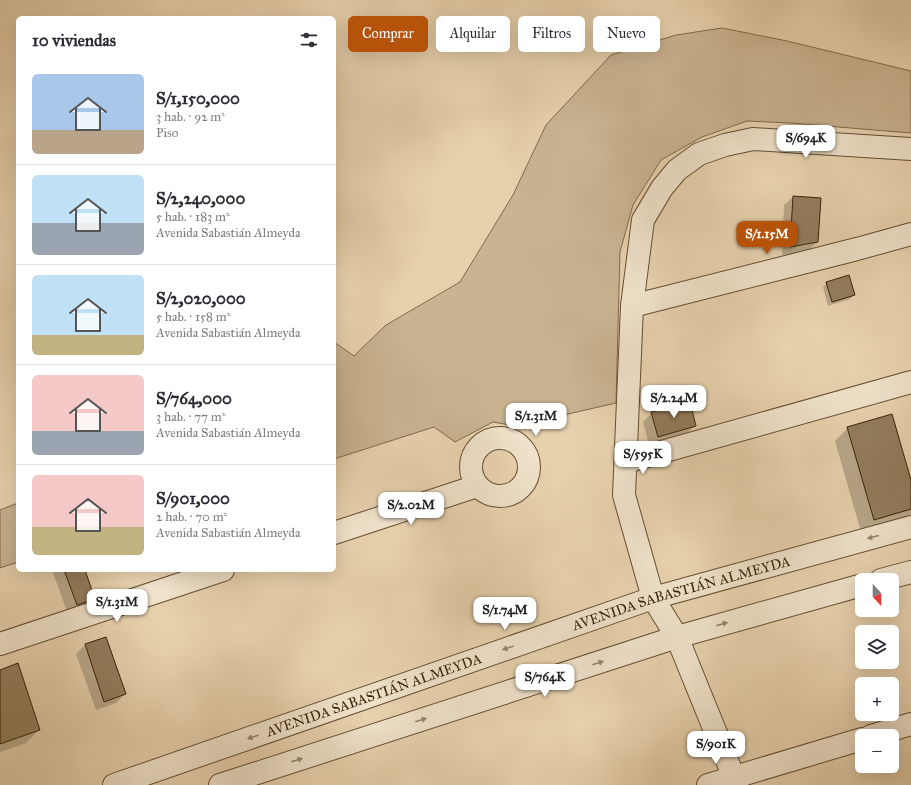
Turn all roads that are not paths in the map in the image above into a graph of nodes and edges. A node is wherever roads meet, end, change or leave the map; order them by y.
1 (911, 150) edge
2 (911, 234) edge
3 (632, 306) junction
4 (911, 382) edge
5 (626, 462) junction
6 (477, 486) dead end
7 (911, 527) edge
8 (336, 532) edge
9 (217, 572) edge
10 (911, 572) edge
11 (899, 575) edge
12 (855, 587) edge
13 (653, 598) junction
14 (677, 637) junction
15 (0, 644) edge
16 (911, 724) edge
17 (894, 729) edge
18 (855, 741) edge
19 (736, 781) edge
20 (114, 785) edge
21 (220, 785) edge
22 (708, 785) edge

1 - 3 street
2 - 3 street
3 - 5 street
4 - 5 street
5 - 13 street
6 - 8 street
7 -> 13 street, AVENIDA SABASTIÁN ALMEYDA
9 - 15 street
10 - 11 street
14 -> 12 street
13 - 14 street
13 -> 20 street, AVENIDA SABASTIÁN ALMEYDA
14 - 19 street
21 -> 14 street
16 - 17 street
18 - 19 street
19 - 22 street

